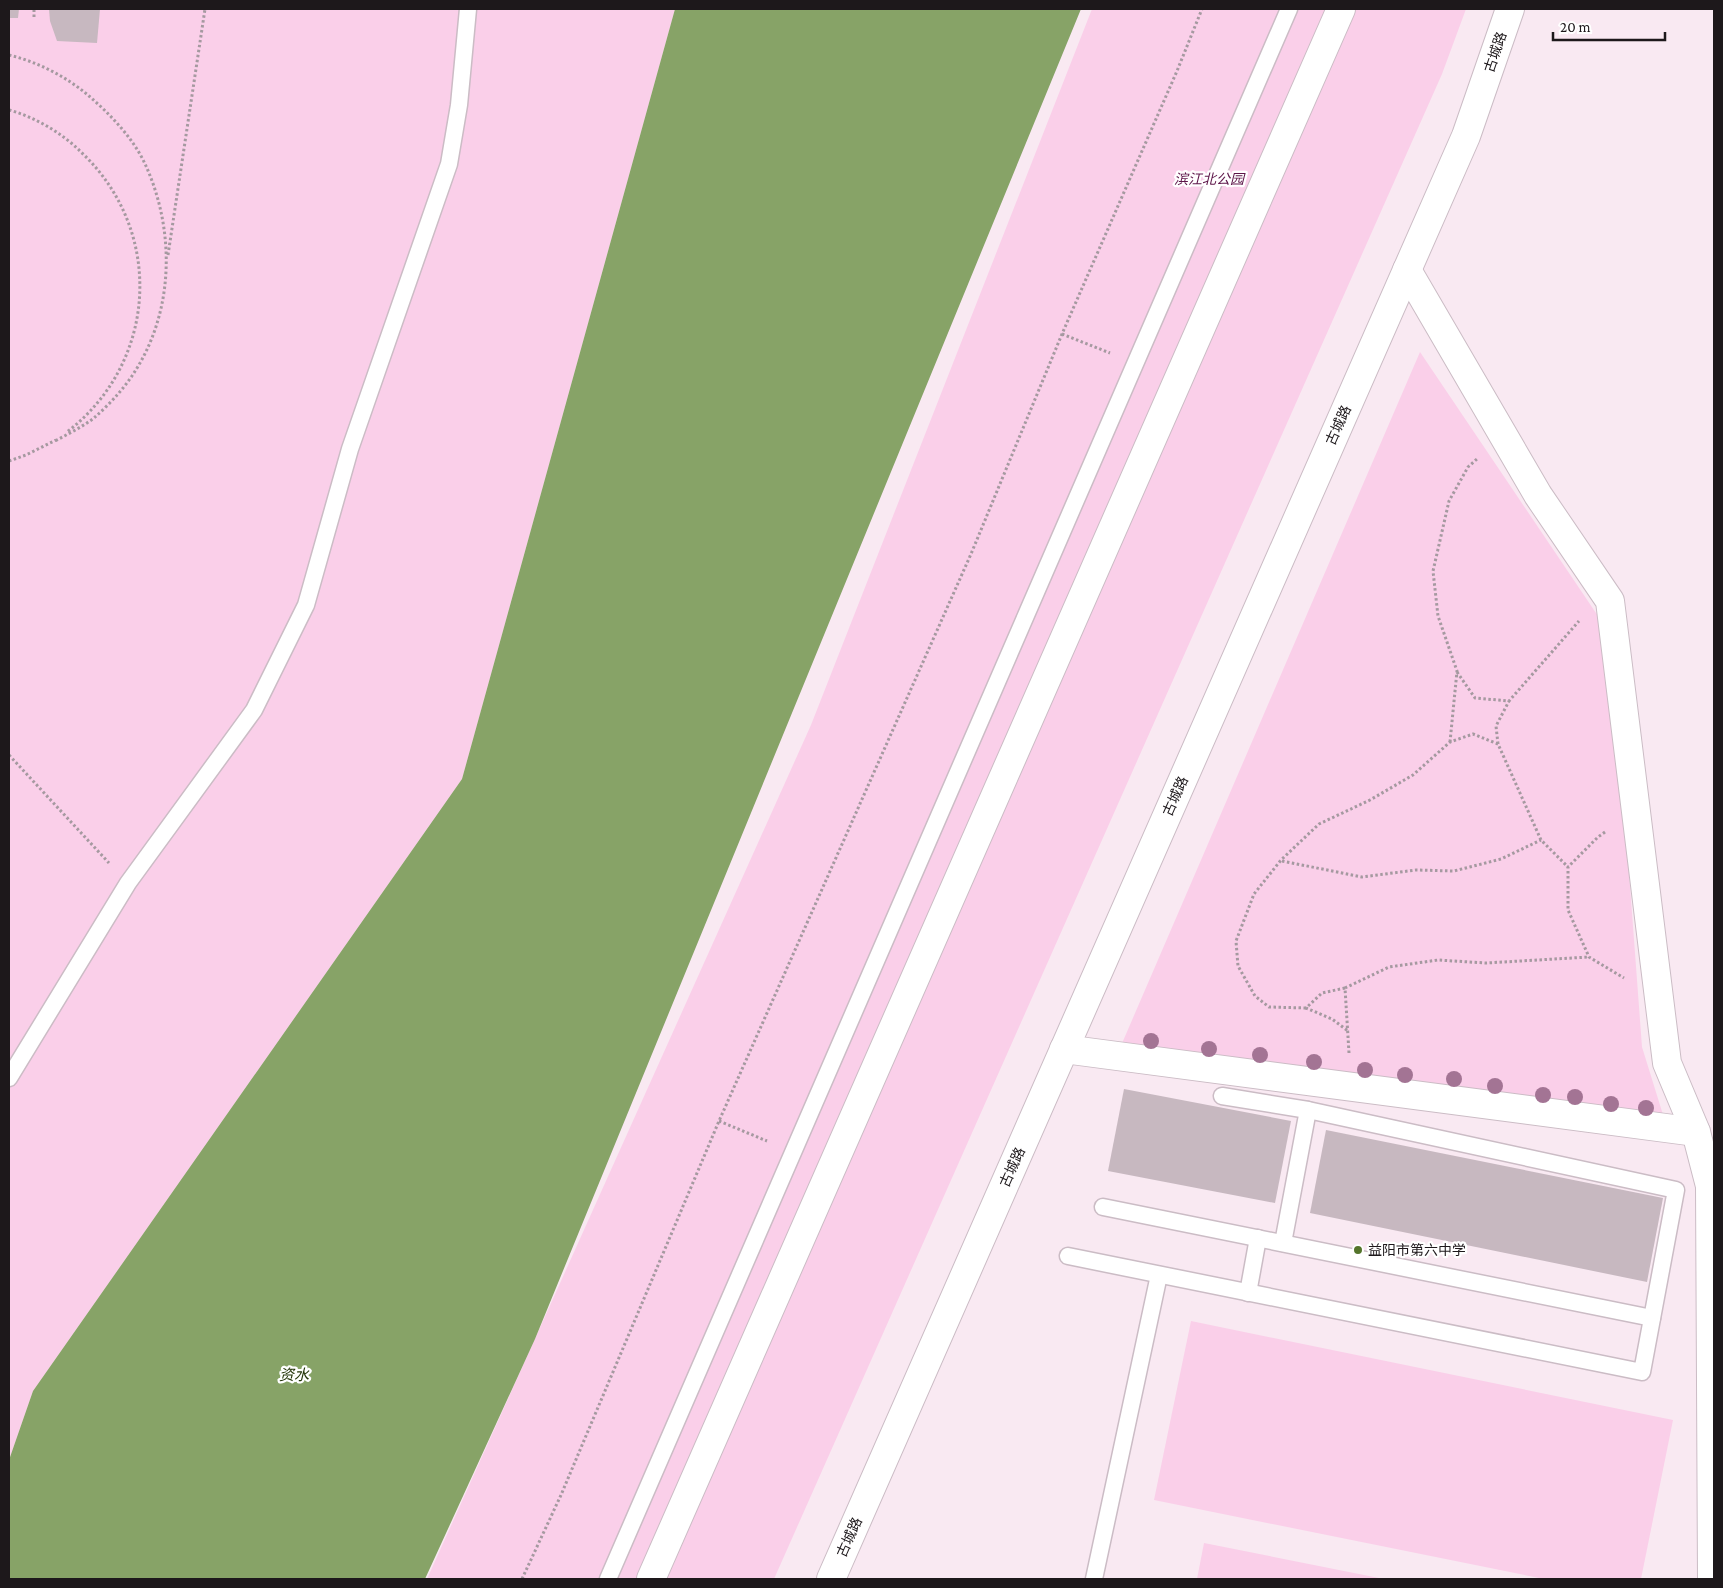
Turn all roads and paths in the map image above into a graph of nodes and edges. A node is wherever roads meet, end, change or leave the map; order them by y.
1 (34, 9) edge
2 (205, 9) edge
3 (468, 9) edge
4 (1202, 9) edge
5 (1289, 9) edge
6 (1341, 9) edge
7 (1510, 9) edge
8 (34, 17) dead end
9 (9, 55) edge
10 (9, 110) edge
11 (167, 265) junction
12 (1407, 270) junction
13 (1062, 334) junction
14 (1117, 356) dead end
15 (1504, 437) junction
16 (55, 441) junction
17 (9, 461) edge
18 (1604, 593) junction
19 (1457, 672) junction
20 (1509, 701) junction
21 (1450, 742) junction
22 (1498, 744) junction
23 (9, 755) edge
24 (1636, 815) junction
25 (1541, 840) junction
26 (1281, 860) junction
27 (1568, 867) junction
28 (128, 883) junction
29 (1589, 957) junction
30 (1345, 988) junction
31 (1660, 1001) junction
32 (1306, 1008) junction
33 (1348, 1031) junction
34 (1064, 1049) junction
35 (9, 1078) edge
36 (1351, 1086) junction
37 (1222, 1096) dead end
38 (1308, 1110) junction
39 (719, 1121) junction
40 (1696, 1132) junction
41 (771, 1143) dead end
42 (1103, 1207) dead end
43 (1258, 1238) junction
44 (1283, 1243) junction
45 (1068, 1256) dead end
46 (1160, 1275) junction
47 (1248, 1293) junction
48 (1652, 1318) junction
49 (1713, 1413) edge
50 (522, 1579) edge
51 (608, 1579) edge
52 (651, 1579) edge
53 (831, 1579) edge
54 (1094, 1579) edge
55 (1712, 1579) edge

1 - 8 path
2 - 11 path
3 - 28 lane
4 - 13 path
5 - 51 lane
6 - 52 street
7 - 12 street, 古城路
9 - 11 path
10 - 16 path
11 - 16 path
12 - 15 street
12 - 34 street, 古城路
13 - 14 path
13 - 39 path
15 - 18 street
15 - 19 path
16 - 17 path
18 - 20 path
18 - 24 street
19 - 20 path
19 - 21 path
20 - 22 path
21 - 22 path
21 - 26 path
22 - 25 path
23 - 28 path
24 - 27 path
24 - 31 street
25 - 26 path
25 - 27 path
26 - 32 path
27 - 29 path
28 - 35 lane
29 - 30 path
29 - 31 path
30 - 32 path
30 - 33 path
31 - 40 street
32 - 33 path
33 - 36 path
34 - 36 street
34 - 53 street, 古城路
36 - 40 street
37 - 38 lane
38 - 44 lane
38 - 48 lane
39 - 41 path
39 - 50 path
40 - 49 street
42 - 43 lane
43 - 44 lane
43 - 47 lane
44 - 48 lane
45 - 46 lane
46 - 47 lane
46 - 54 lane
47 - 48 lane
49 - 55 street

